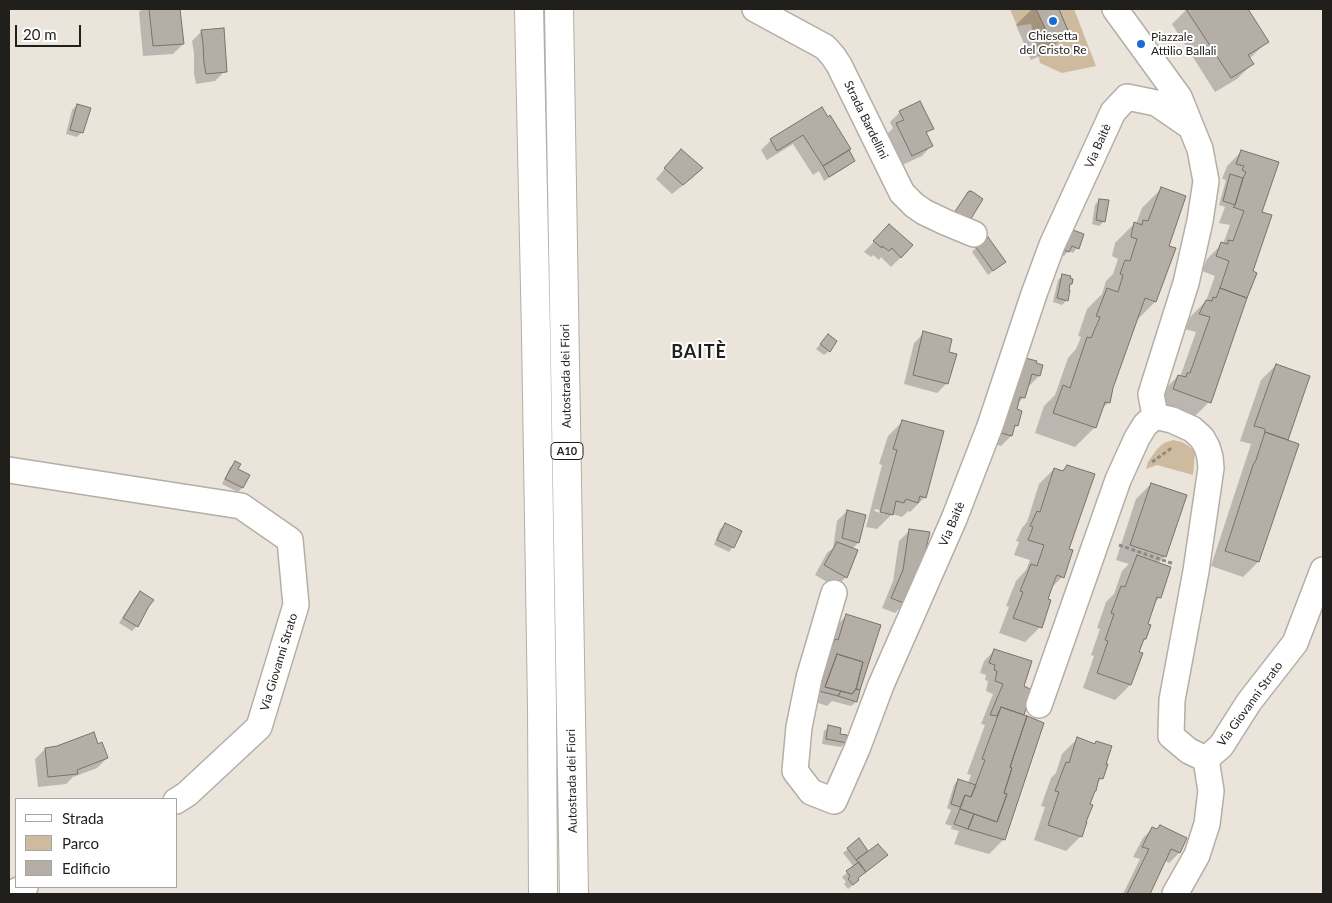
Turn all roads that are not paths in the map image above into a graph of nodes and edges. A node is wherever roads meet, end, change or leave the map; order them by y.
1 (529, 9) edge
2 (559, 9) edge
3 (755, 9) edge
4 (1116, 12) edge
5 (1192, 127) junction
6 (974, 234) dead end
7 (1155, 416) junction
8 (9, 470) edge
9 (1323, 570) edge
10 (834, 593) dead end
11 (1039, 705) dead end
12 (1206, 759) junction
13 (178, 800) edge
14 (24, 888) edge
15 (10, 894) edge
16 (543, 894) edge
17 (574, 894) edge
18 (1175, 894) edge

1 - 16 highway, A10
2 - 17 highway, Autostrada dei Fiori / A10
3 - 6 street, Strada Bardellini
4 - 5 street
5 - 7 street
5 - 10 street, Via Baitè
7 - 11 street
7 - 12 street
8 - 13 street, Via Giovanni Strato
9 - 12 street, Via Giovanni Strato
12 - 18 street
14 - 15 street

